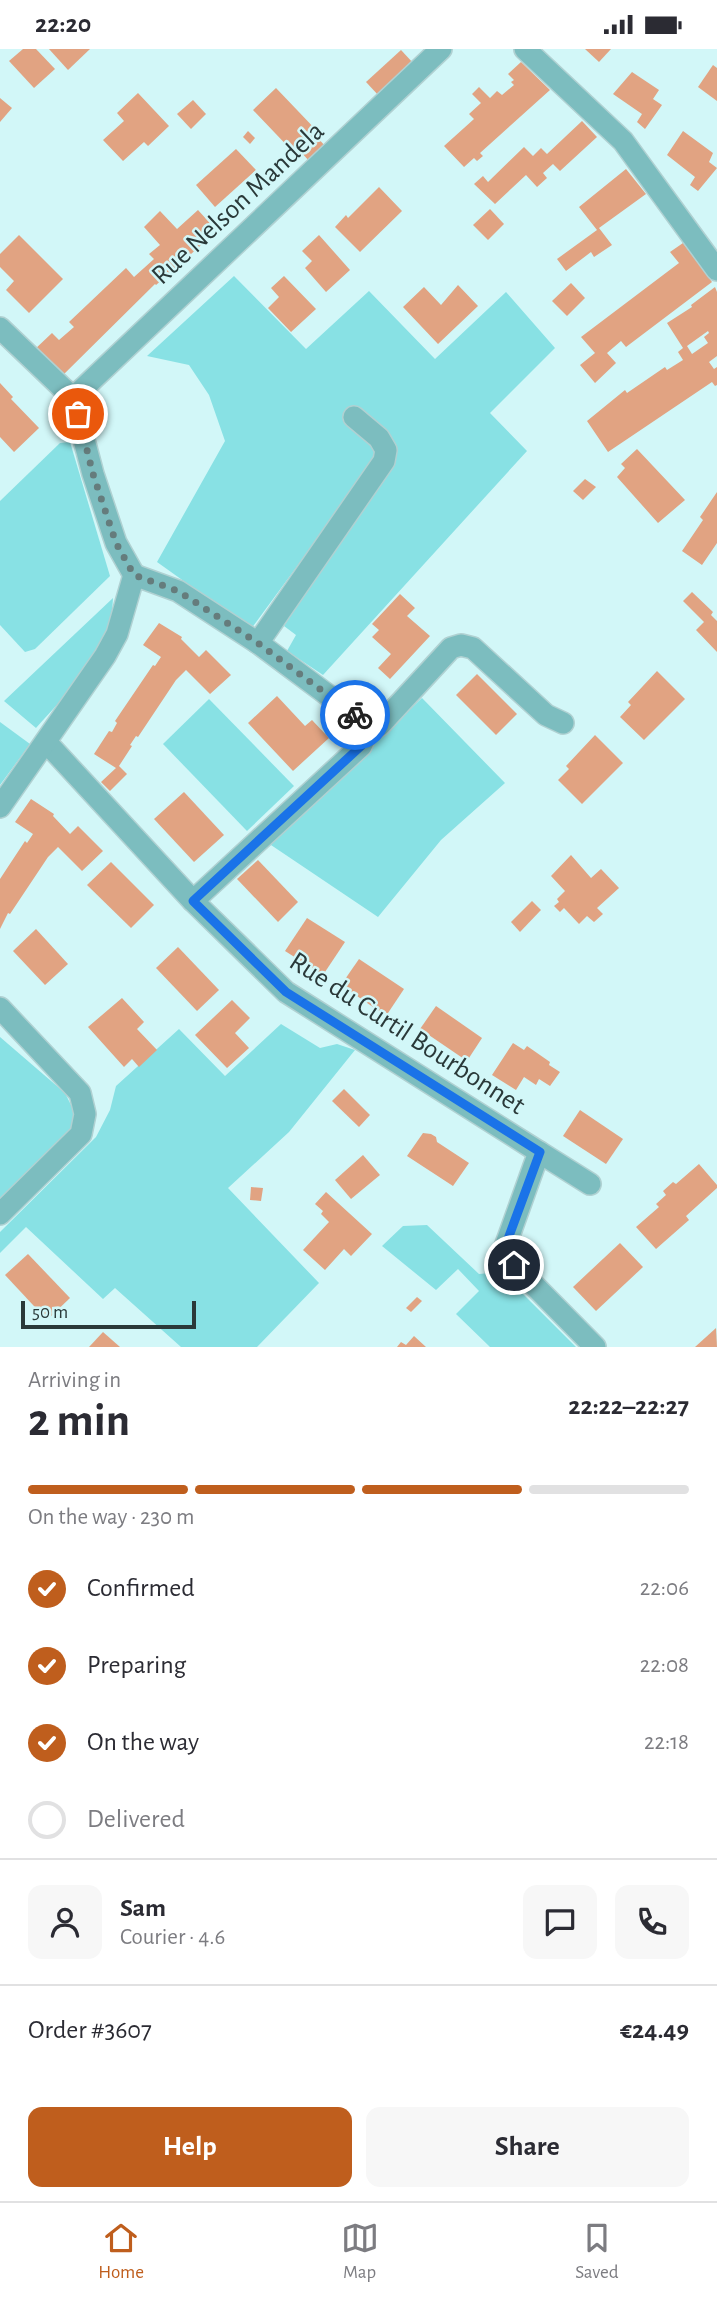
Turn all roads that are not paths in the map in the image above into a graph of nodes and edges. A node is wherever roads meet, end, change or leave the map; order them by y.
1 (441, 49) edge
2 (525, 49) edge
3 (717, 269) edge
4 (0, 328) edge
5 (73, 398) junction
6 (354, 417) dead end
7 (134, 575) junction
8 (258, 643) junction
9 (563, 723) dead end
10 (367, 733) junction
11 (46, 742) junction
12 (0, 807) edge
13 (193, 901) junction
14 (0, 1008) edge
15 (540, 1152) junction
16 (590, 1184) dead end
17 (0, 1214) edge
18 (595, 1347) edge

1 - 5 street, Rue Nelson Mandela
2 - 3 street
4 - 5 street
5 - 7 street
6 - 8 street
7 - 8 street
7 - 11 street
8 - 10 street
9 - 10 street
10 - 13 street
11 - 12 street
11 - 13 street, Rue du Curtil Bourbonnet
13 - 15 street, Rue du Curtil Bourbonnet
14 - 17 street
15 - 16 street, Rue du Curtil Bourbonnet
15 - 18 street, Rue du Curtil Bourbonnet

